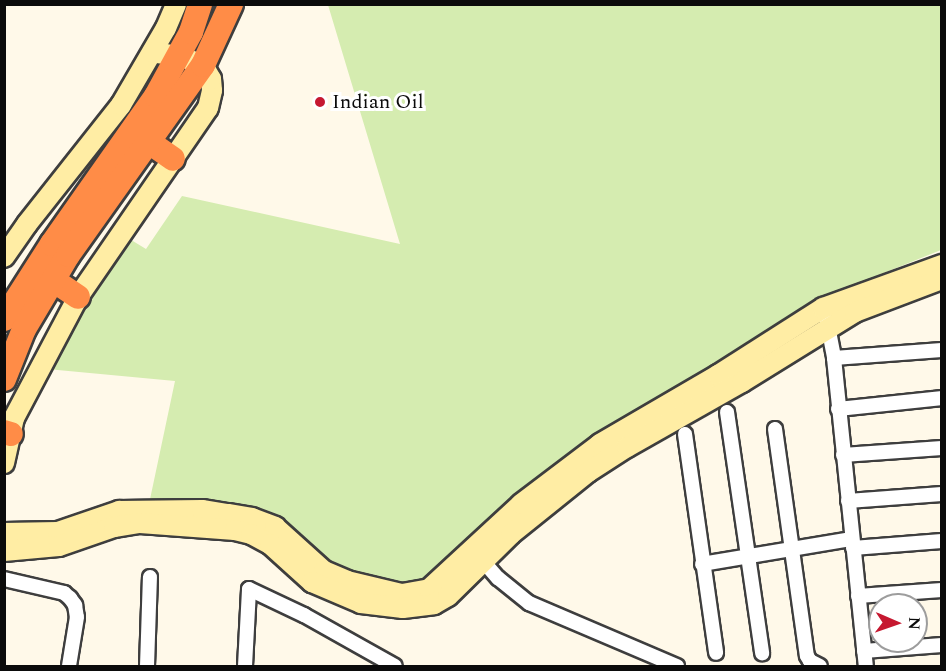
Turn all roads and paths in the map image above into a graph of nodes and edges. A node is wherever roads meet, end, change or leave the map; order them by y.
1 (176, 4) edge
2 (200, 4) edge
3 (231, 4) edge
4 (152, 52) junction
5 (179, 56) junction
6 (203, 65) junction
7 (149, 142) junction
8 (173, 159) junction
9 (4, 257) edge
10 (942, 265) edge
11 (942, 279) edge
12 (53, 280) junction
13 (78, 297) junction
14 (826, 317) junction
15 (4, 319) edge
16 (942, 350) edge
17 (834, 358) junction
18 (4, 379) edge
19 (942, 398) edge
20 (838, 409) junction
21 (727, 412) dead end
22 (775, 429) dead end
23 (8, 433) edge
24 (685, 434) dead end
25 (942, 448) edge
26 (843, 455) junction
27 (4, 463) edge
28 (942, 494) edge
29 (848, 501) junction
30 (4, 533) edge
31 (942, 541) edge
32 (853, 543) junction
33 (792, 549) junction
34 (4, 551) edge
35 (748, 556) junction
36 (483, 561) junction
37 (702, 564) junction
38 (150, 577) dead end
39 (4, 579) edge
40 (942, 591) edge
41 (858, 596) junction
42 (942, 645) edge
43 (864, 651) junction
44 (716, 653) dead end
45 (762, 653) dead end
46 (69, 666) edge
47 (147, 666) edge
48 (245, 666) edge
49 (395, 666) edge
50 (677, 666) edge
51 (820, 666) edge
52 (866, 666) edge

1 - 4 street
2 - 5 highway
3 - 6 highway
4 - 5 street
4 - 9 street
5 - 6 street
5 - 15 highway
6 - 7 highway
6 - 8 street
7 - 8 highway
7 - 12 highway
8 - 13 street
10 - 14 street
11 - 14 street
12 - 13 highway
12 - 18 highway
13 - 23 street
14 - 17 street
14 - 30 street
14 - 36 street
16 - 17 street
17 - 20 street
19 - 20 street
20 - 26 street
21 - 35 street
22 - 33 street
23 - 27 street
24 - 37 street
25 - 26 street
26 - 29 street
28 - 29 street
29 - 32 street
31 - 32 street
32 - 33 street
32 - 41 street
33 - 35 street
33 - 51 street
34 - 36 street
35 - 37 street
35 - 45 street
36 - 50 street
37 - 44 street
38 - 47 street
39 - 46 street
40 - 41 street
41 - 43 street
42 - 43 street
43 - 52 street
48 - 49 street

